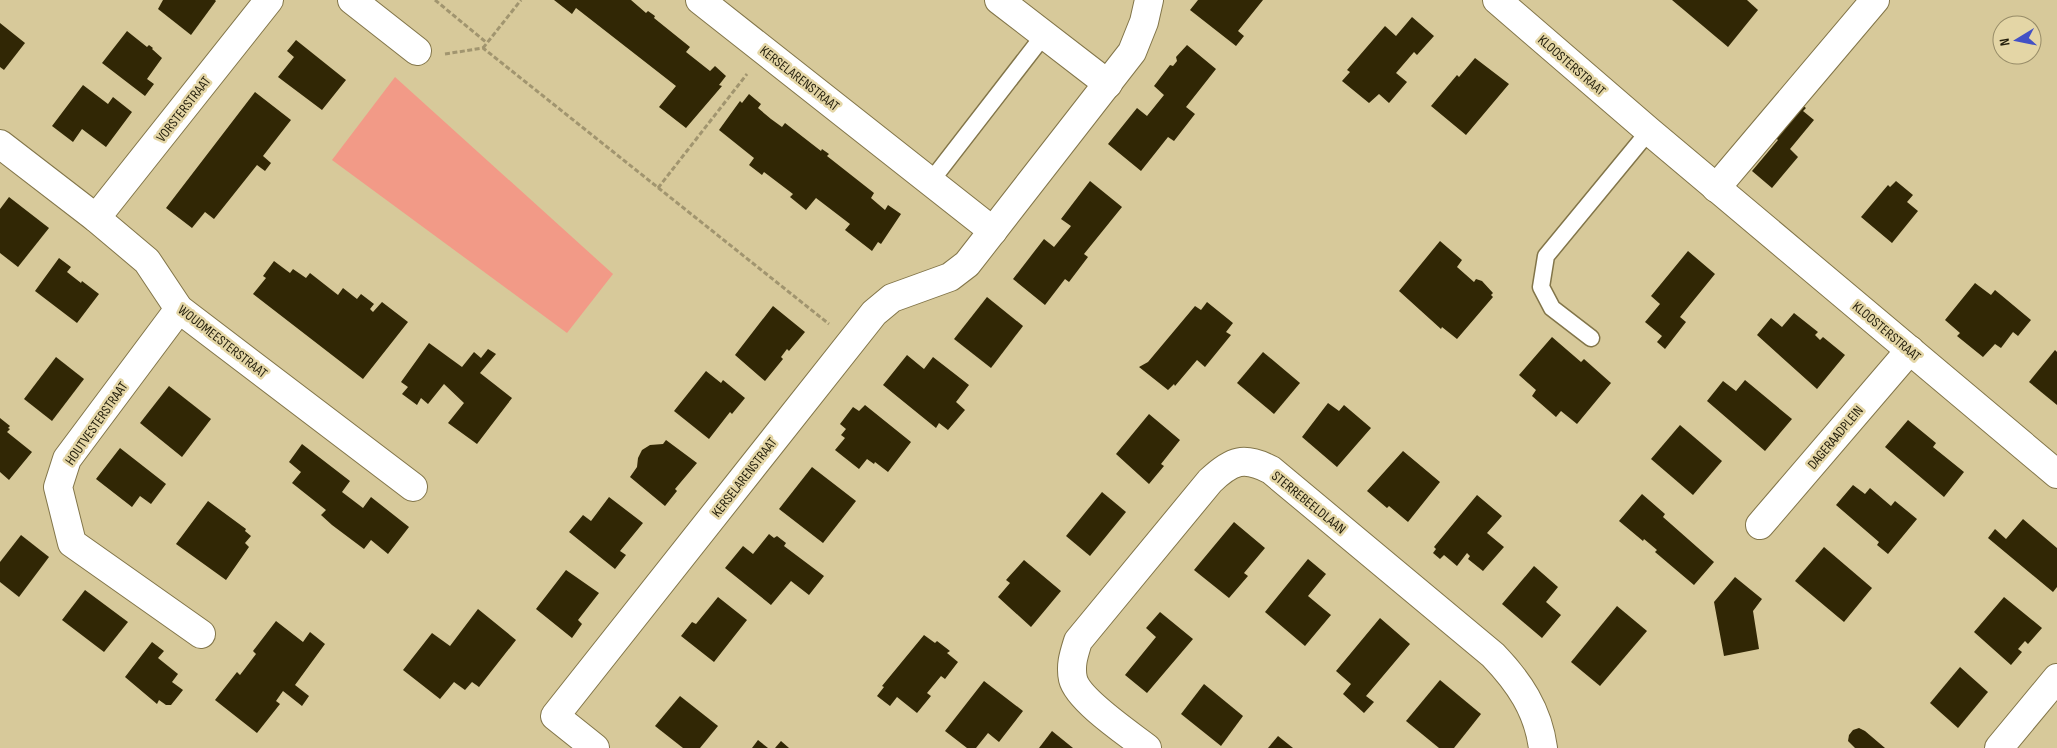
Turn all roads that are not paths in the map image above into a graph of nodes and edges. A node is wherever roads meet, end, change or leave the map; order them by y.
1 (269, 0) edge
2 (352, 0) edge
3 (700, 0) edge
4 (999, 0) edge
5 (1149, 0) edge
6 (1497, 0) edge
7 (1874, 0) edge
8 (1044, 35) junction
9 (417, 51) road end
10 (1108, 84) junction
11 (1649, 131) junction
12 (0, 144) edge
13 (930, 181) junction
14 (1716, 188) junction
15 (96, 218) junction
16 (993, 231) junction
17 (179, 309) junction
18 (1591, 338) dead end
19 (1910, 350) junction
20 (2057, 474) edge
21 (413, 487) dead end
22 (1760, 525) dead end
23 (200, 634) dead end
24 (2057, 678) edge
25 (595, 748) edge
26 (1147, 748) edge
27 (1543, 748) edge
28 (1999, 748) edge

1 - 15 street, VORSTERSTRAAT
2 - 9 street
3 - 13 street, KERSELARENSTRAAT
4 - 8 street
5 - 10 street, KERSELARENSTRAAT
6 - 11 street, KLOOSTERSTRAAT
7 - 14 street
8 - 10 street
8 - 13 lane
10 - 16 street, KERSELARENSTRAAT
11 - 14 street, KLOOSTERSTRAAT
11 - 18 lane
12 - 15 street, WOUDMEESTERSTRAAT
13 - 16 street, KERSELARENSTRAAT
14 - 19 street, KLOOSTERSTRAAT
15 - 17 street, WOUDMEESTERSTRAAT
16 - 25 street, KERSELARENSTRAAT
17 - 21 street, WOUDMEESTERSTRAAT
17 - 23 street, HOUTVESTERSTRAAT
19 - 20 street, KLOOSTERSTRAAT
19 - 22 street, DAGERAADPLEIN
24 - 28 street
26 - 27 street, STERREBEELDLAAN

